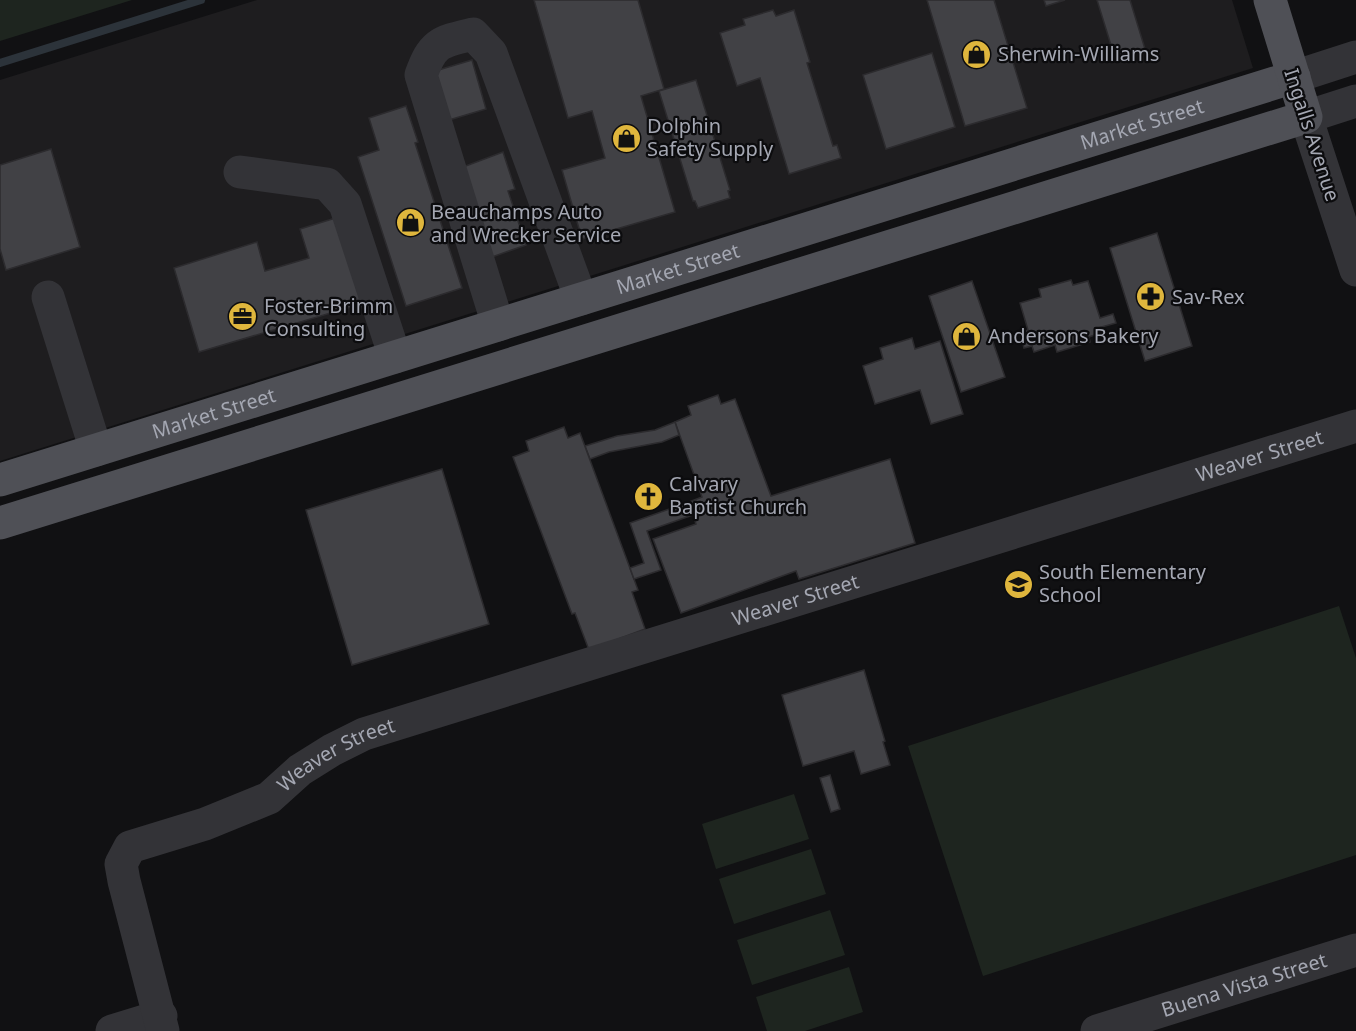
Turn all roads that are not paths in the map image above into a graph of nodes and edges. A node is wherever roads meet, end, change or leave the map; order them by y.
1 (1270, 0) edge
2 (1356, 57) edge
3 (1294, 77) junction
4 (1356, 101) edge
5 (1306, 117) junction
6 (240, 172) dead end
7 (1356, 270) edge
8 (48, 297) dead end
9 (582, 299) junction
10 (498, 325) junction
11 (395, 357) junction
12 (1356, 426) edge
13 (96, 450) junction
14 (0, 480) edge
15 (0, 523) edge
16 (1356, 950) edge
17 (162, 1024) edge
18 (112, 1031) edge
19 (1097, 1031) edge

1 - 3 main road, Ingalls Avenue
2 - 3 street, Market Street
3 - 5 main road, Ingalls Avenue
3 - 9 main road, Market Street
4 - 5 street, Market Street
5 - 7 street, Ingalls Avenue
5 - 15 main road, Market Street
6 - 11 street
8 - 13 street
9 - 10 main road, Market Street
9 - 10 street
10 - 11 main road, Market Street
11 - 13 main road, Market Street
12 - 17 street, Weaver Street
13 - 14 main road, Market Street
16 - 19 street, Buena Vista Street
17 - 18 street

